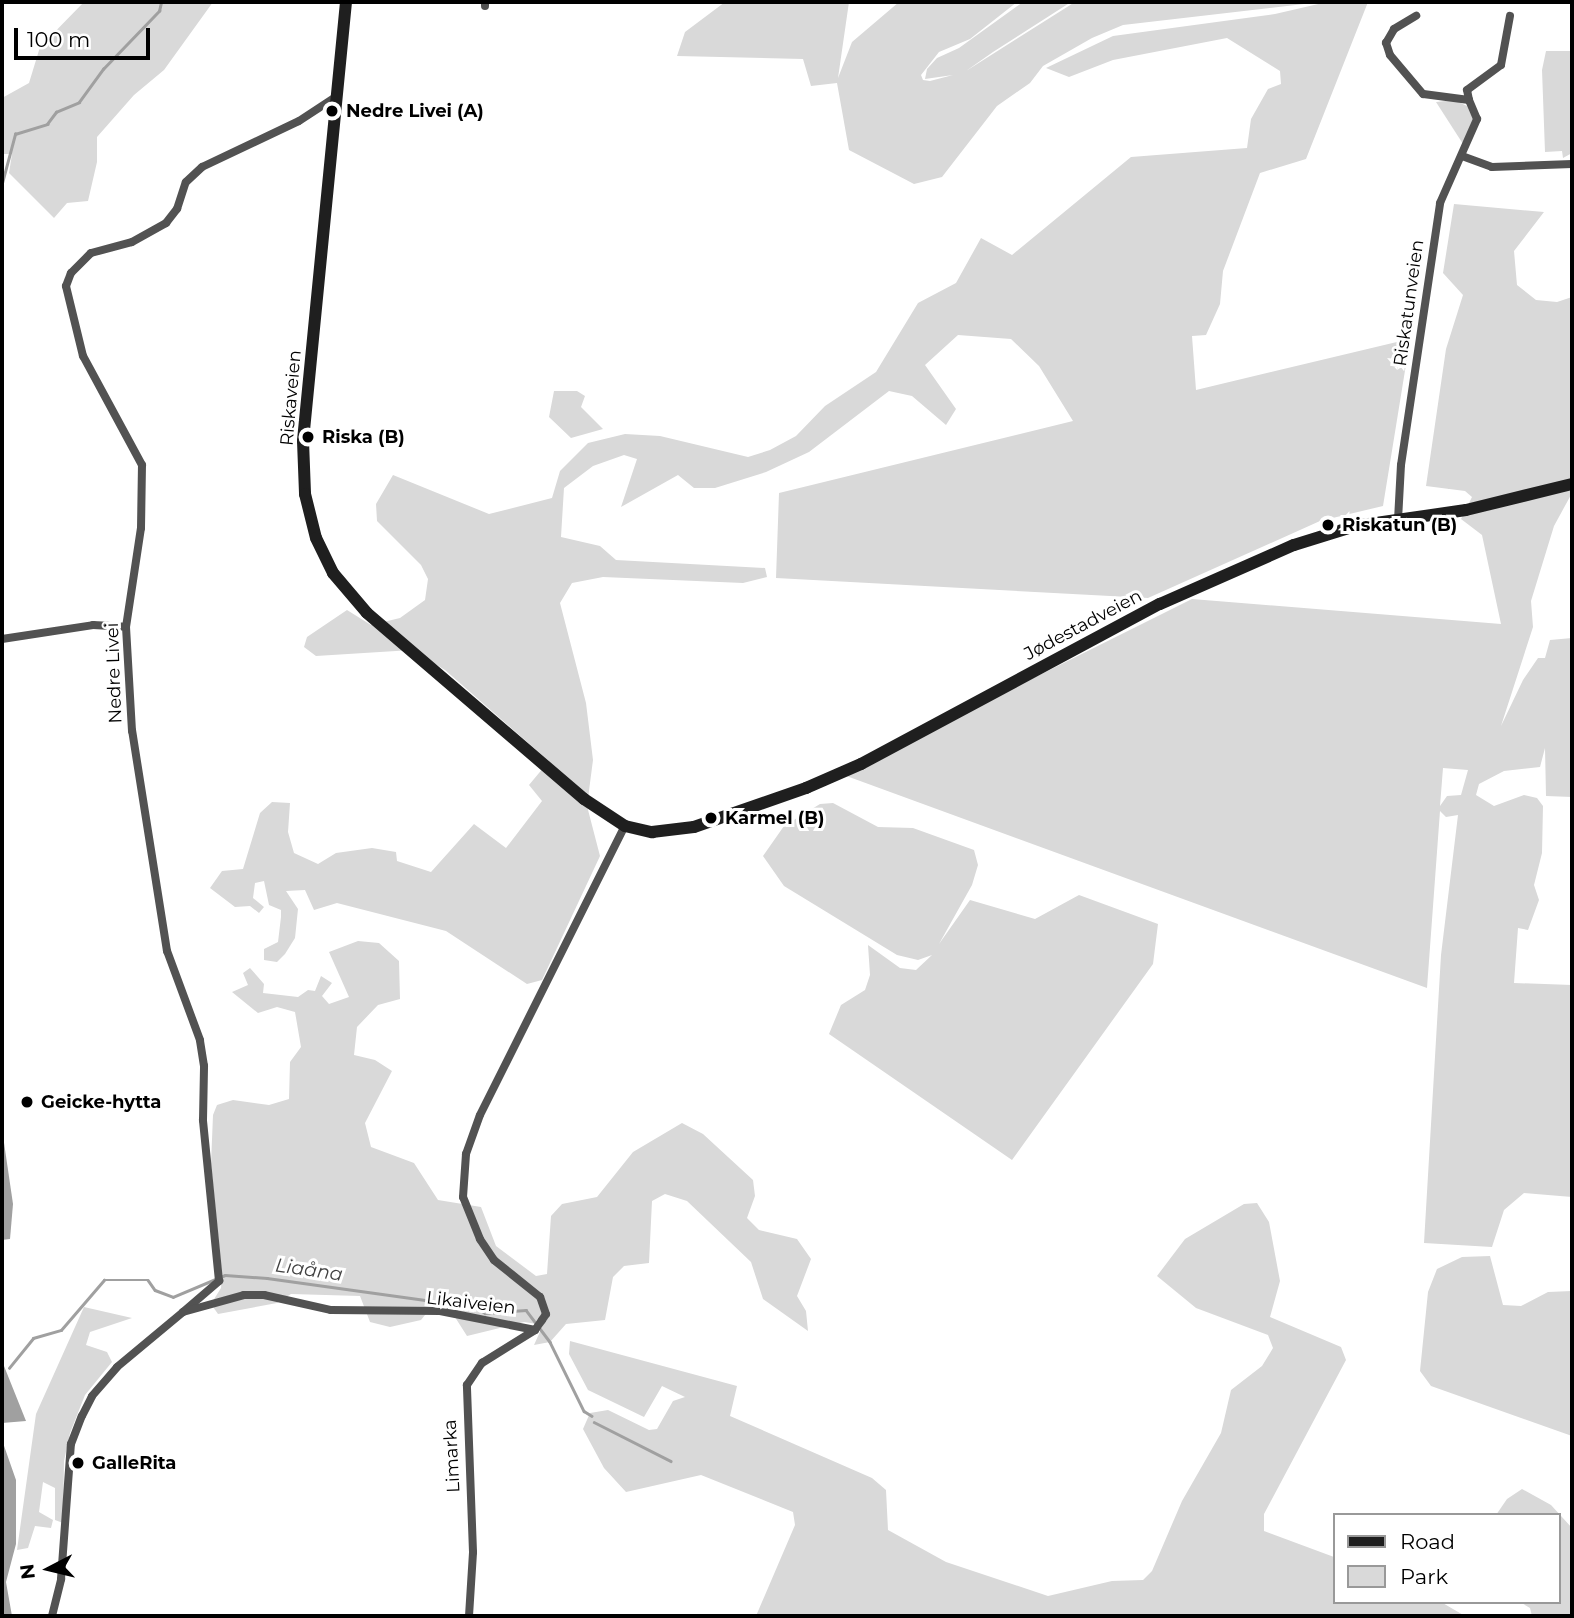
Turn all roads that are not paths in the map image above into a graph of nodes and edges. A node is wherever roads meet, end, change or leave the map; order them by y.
1 (346, 2) edge
2 (1416, 16) dead end
3 (1510, 16) dead end
4 (337, 96) junction
5 (1469, 100) junction
6 (1462, 156) junction
7 (1572, 164) edge
8 (1572, 484) edge
9 (1398, 520) junction
10 (126, 627) junction
11 (2, 639) edge
12 (625, 826) junction
13 (183, 1312) junction
14 (535, 1330) junction
15 (52, 1616) edge
16 (469, 1616) edge

1 - 4 main road, Riskaveien
2 - 5 street
3 - 5 street
4 - 10 street, Nedre Livei
4 - 12 main road, Riskaveien
5 - 6 street, Riskatunveien
6 - 7 street
6 - 9 street, Riskatunveien
8 - 9 main road, Jødestadveien
9 - 12 main road, Jødestadveien
10 - 11 street
10 - 13 street, Nedre Livei
12 - 14 street, Likaiveien
13 - 14 street, Likaiveien
13 - 15 street, Likaiveien
14 - 16 street, Limarka

